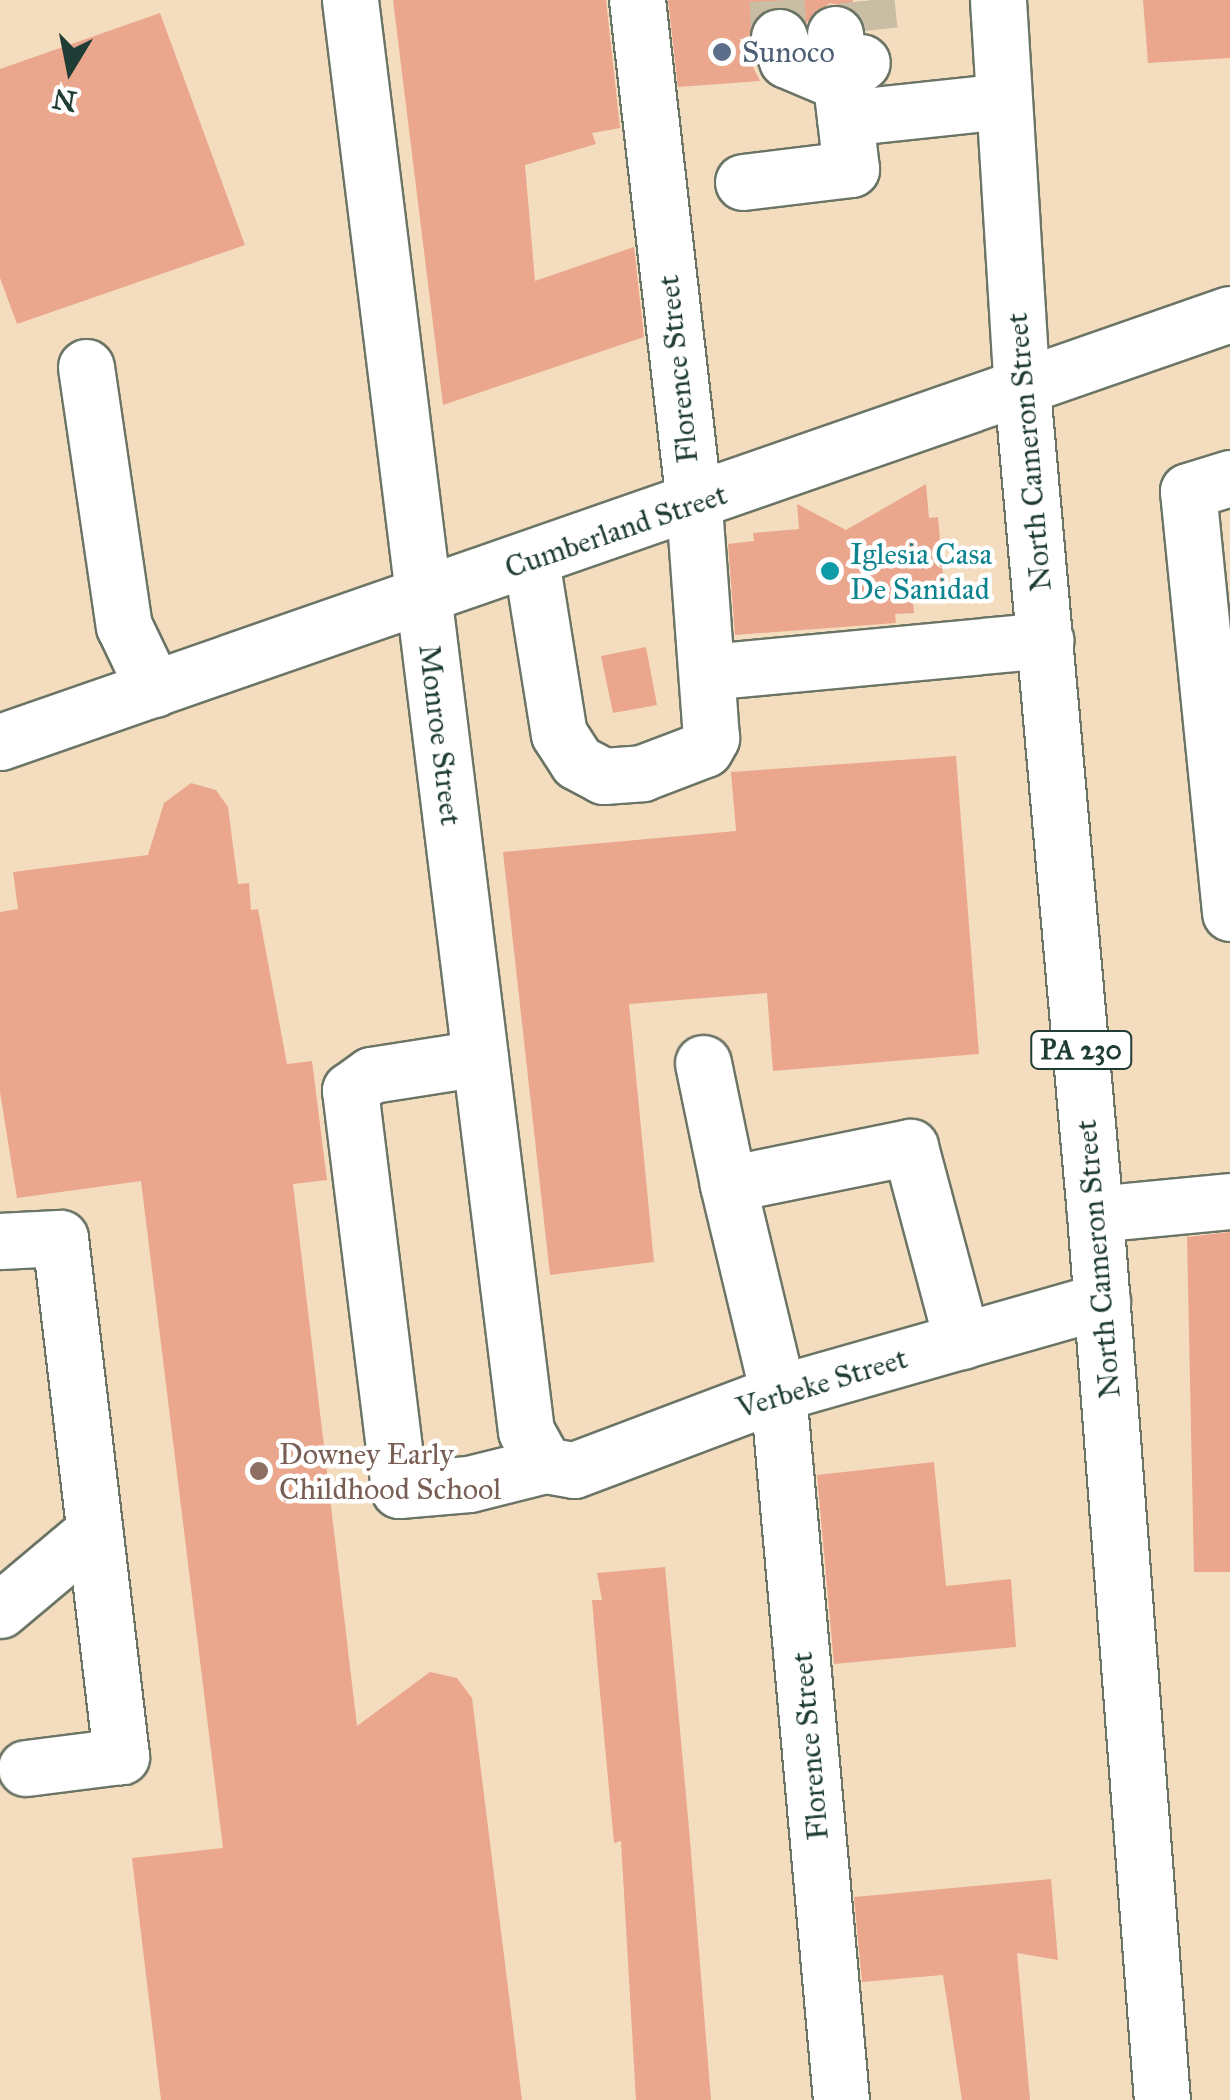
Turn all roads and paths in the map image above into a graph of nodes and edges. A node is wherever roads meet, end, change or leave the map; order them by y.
1 (350, 0) edge
2 (637, 0) edge
3 (998, 0) edge
4 (780, 37) dead end
5 (847, 66) junction
6 (1004, 101) junction
7 (744, 182) dead end
8 (1230, 314) edge
9 (86, 367) dead end
10 (1022, 390) junction
11 (1230, 478) edge
12 (694, 504) junction
13 (531, 560) junction
14 (422, 597) junction
15 (1045, 640) junction
16 (708, 672) junction
17 (154, 689) junction
18 (0, 742) edge
19 (1230, 914) edge
20 (480, 1058) junction
21 (703, 1064) dead end
22 (728, 1184) junction
23 (1230, 1201) edge
24 (1095, 1214) junction
25 (0, 1242) edge
26 (1102, 1301) junction
27 (962, 1341) junction
28 (778, 1392) junction
29 (545, 1464) junction
30 (94, 1532) junction
31 (0, 1610) edge
32 (26, 1768) dead end
33 (841, 2100) edge
34 (1162, 2100) edge

1 - 14 main road, Monroe Street
2 - 12 main road, Florence Street
3 - 6 main road, North Cameron Street / PA 230
4 - 5 main road
5 - 6 main road
5 - 7 main road
6 - 10 main road, North Cameron Street / PA 230
8 - 10 main road, Cumberland Street
9 - 17 main road
10 - 12 main road, Cumberland Street
10 - 15 main road, North Cameron Street / PA 230
11 - 19 main road
12 - 13 main road, Cumberland Street
12 - 16 main road, Florence Street
13 - 14 main road, Cumberland Street
13 - 16 main road, Florence Street
14 - 17 main road, Cumberland Street
14 - 20 main road, Monroe Street
15 - 16 main road
15 - 24 main road, North Cameron Street / PA 230
17 - 18 main road, Cumberland Street
20 - 29 main road, Monroe Street
20 - 29 main road, Verbeke Street
21 - 22 main road, Florence Street
22 - 27 main road
22 - 28 main road, Florence Street
23 - 24 main road
24 - 26 main road, North Cameron Street / PA 230
25 - 30 main road
26 - 27 main road, Verbeke Street
26 - 34 main road, North Cameron Street / PA 230
27 - 28 main road, Verbeke Street
28 - 29 main road, Verbeke Street
28 - 33 main road, Florence Street
30 - 31 main road
30 - 32 main road

